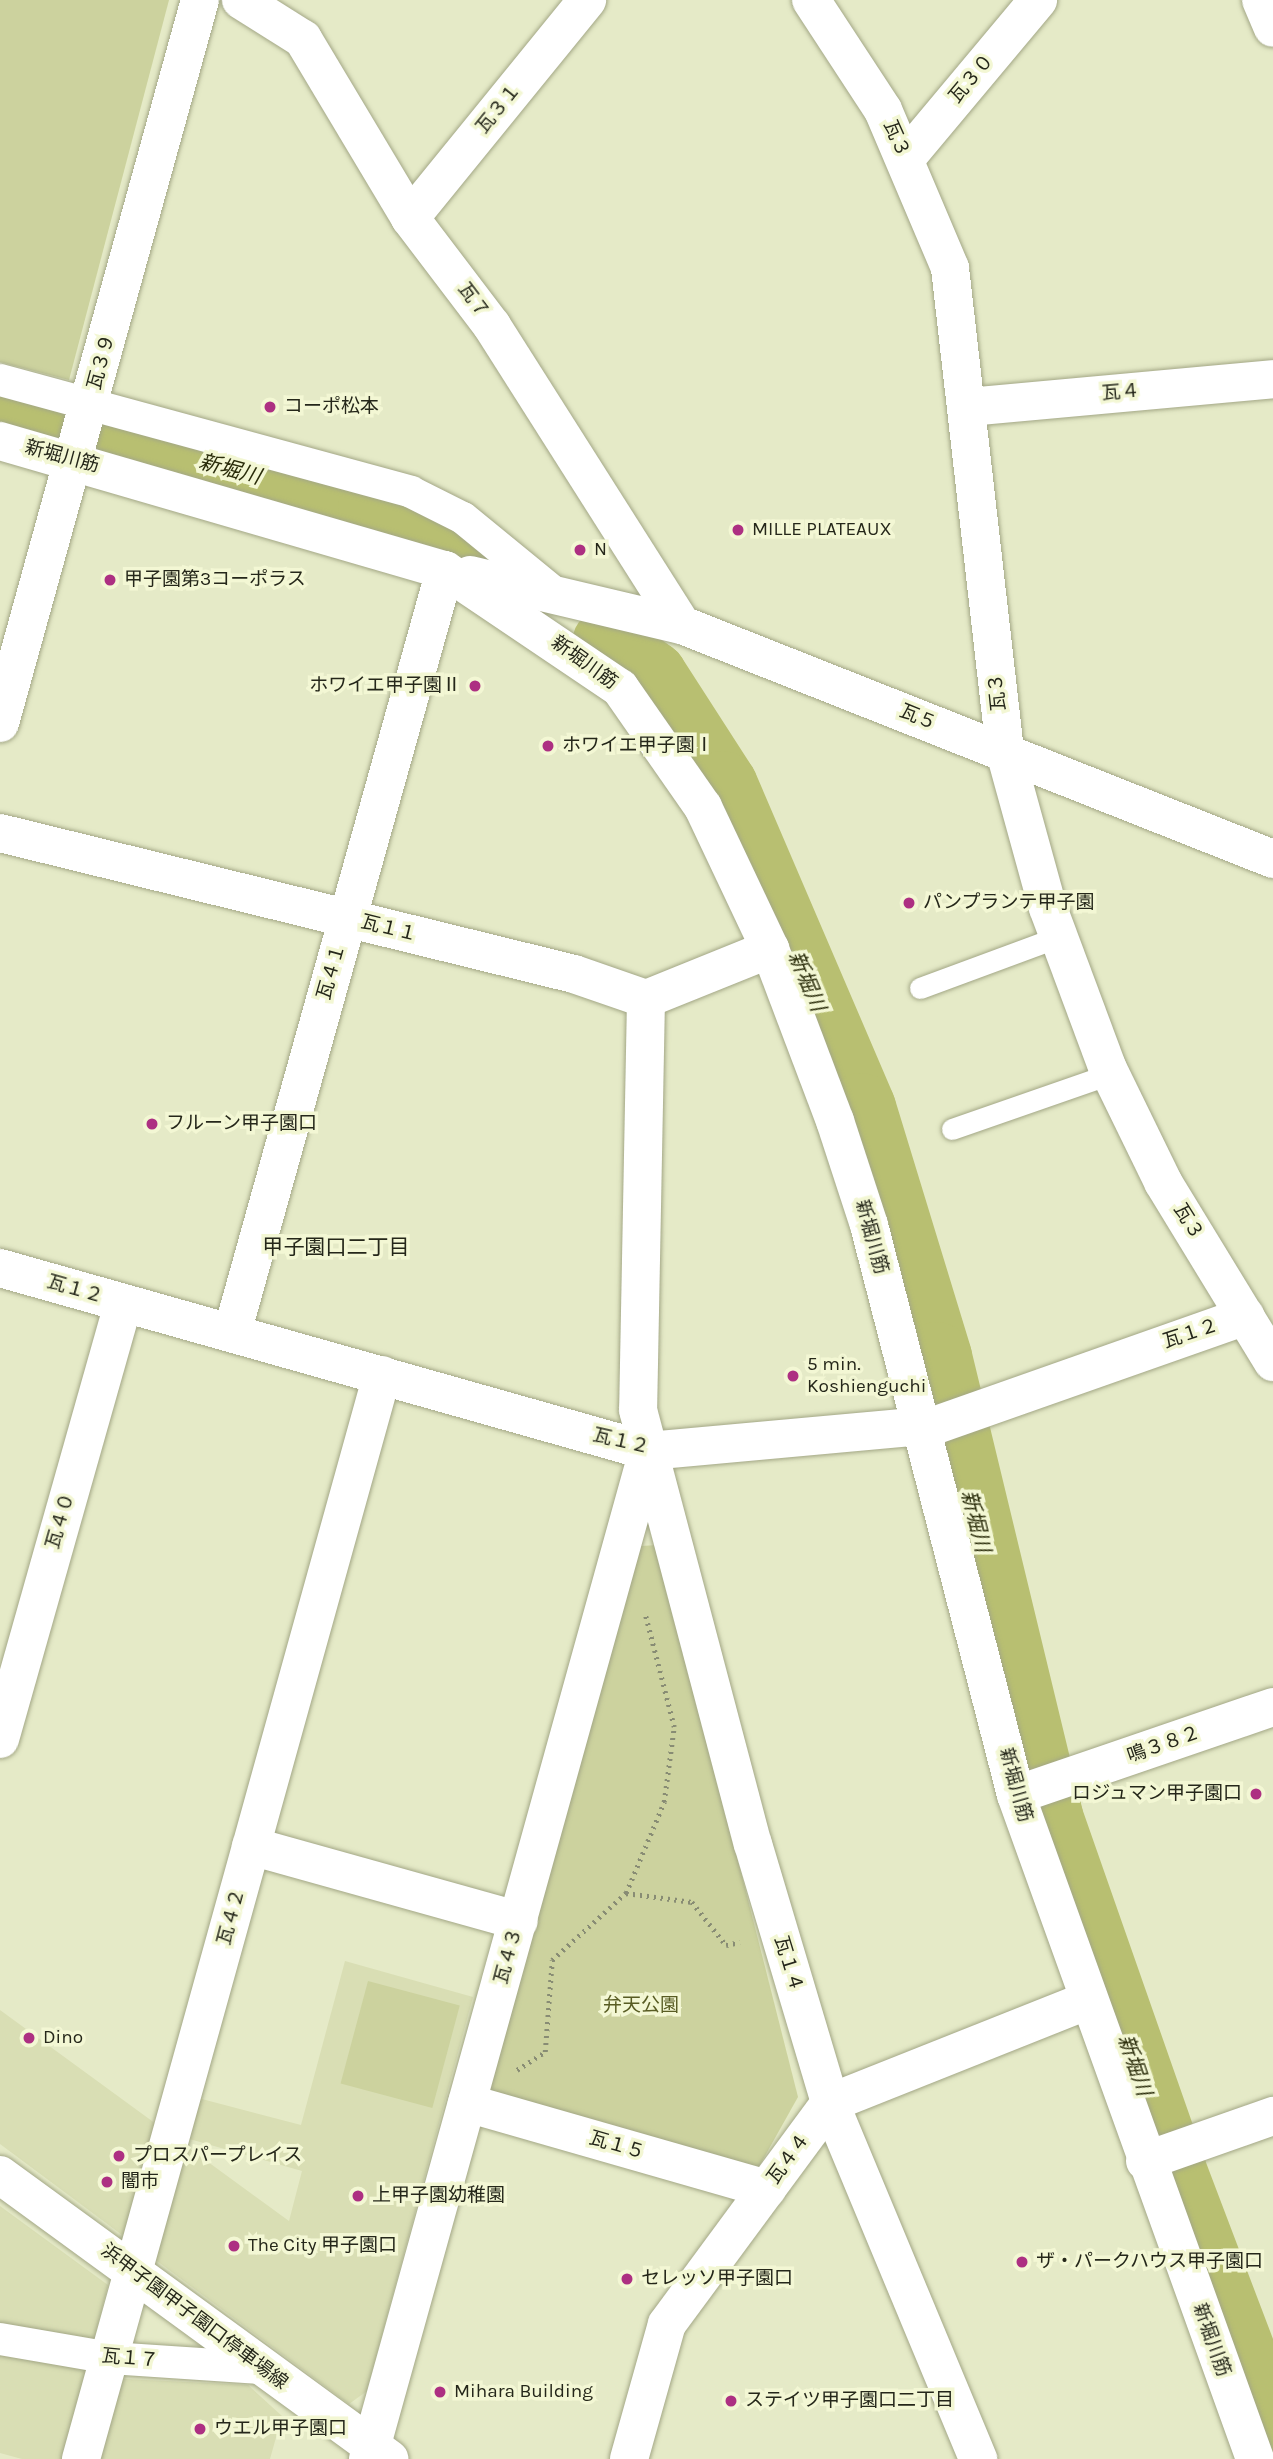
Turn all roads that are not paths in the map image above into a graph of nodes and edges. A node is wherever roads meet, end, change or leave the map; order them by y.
1 (200, 0) edge
2 (241, 0) edge
3 (587, 0) edge
4 (811, 0) edge
5 (1038, 0) edge
6 (1261, 0) edge
7 (1273, 28) edge
8 (906, 159) junction
9 (410, 218) junction
10 (1273, 379) edge
11 (0, 380) edge
12 (968, 407) junction
13 (83, 430) junction
14 (0, 441) edge
15 (445, 570) junction
16 (557, 596) junction
17 (682, 625) junction
18 (0, 723) edge
19 (1004, 752) junction
20 (0, 833) edge
21 (1273, 859) edge
22 (347, 919) junction
23 (1058, 937) junction
24 (770, 949) junction
25 (920, 988) dead end
26 (646, 999) junction
27 (1110, 1074) junction
28 (952, 1129) dead end
29 (0, 1268) edge
30 (124, 1303) junction
31 (1245, 1316) junction
32 (232, 1333) junction
33 (1273, 1362) edge
34 (382, 1375) junction
35 (939, 1422) junction
36 (648, 1451) junction
37 (1273, 1707) edge
38 (0, 1739) edge
39 (1035, 1789) junction
40 (251, 1846) junction
41 (519, 1921) junction
42 (1086, 2001) junction
43 (467, 2103) junction
44 (830, 2104) junction
45 (1273, 2116) edge
46 (1160, 2156) junction
47 (0, 2175) edge
48 (767, 2189) junction
49 (134, 2272) junction
50 (0, 2339) edge
51 (110, 2358) junction
52 (261, 2368) junction
53 (376, 2454) edge
54 (81, 2459) edge
55 (629, 2459) edge
56 (978, 2459) edge
57 (1255, 2459) edge

1 - 13 street, 瓦３９
2 - 9 street, 瓦７
3 - 9 street, 瓦３１
4 - 8 street, 瓦３
5 - 8 street, 瓦３０
6 - 7 street
8 - 12 street, 瓦３
9 - 17 street, 瓦７
10 - 12 street, 瓦４
11 - 13 street
12 - 19 street, 瓦３
13 - 14 street, 新堀川筋
13 - 15 street, 新堀川筋
13 - 16 street
13 - 18 street, 瓦３９
15 - 16 street, 瓦５
15 - 22 street, 瓦４１
15 - 24 street, 新堀川筋
16 - 17 street, 瓦５
17 - 19 street, 瓦５
19 - 21 street, 瓦５
19 - 23 street, 瓦３
20 - 22 street, 瓦１１
22 - 26 street, 瓦１１
22 - 32 street, 瓦４１
23 - 25 lane
23 - 27 street, 瓦３
24 - 26 street
24 - 35 street, 新堀川筋
26 - 36 street, 瓦１４
27 - 28 lane
27 - 31 street, 瓦３
29 - 30 street, 瓦１２
30 - 32 street, 瓦１２
30 - 38 street, 瓦４０
31 - 33 street, 瓦３
31 - 35 street, 瓦１２
32 - 34 street, 瓦１２
34 - 36 street, 瓦１２
34 - 40 street, 瓦４２
35 - 36 street, 瓦１２
35 - 39 street, 新堀川筋
36 - 41 street, 瓦４３
36 - 44 street, 瓦１４
37 - 39 street, 鳴３８２
39 - 42 street, 新堀川筋
40 - 41 street
40 - 49 street, 瓦４２
41 - 43 street, 瓦４３
42 - 44 street
42 - 46 street, 新堀川筋
43 - 48 street, 瓦１５
43 - 53 street, 瓦４３
44 - 48 street, 瓦４４
44 - 56 street, 瓦１４
45 - 46 street
46 - 57 street, 新堀川筋
47 - 49 street, 浜甲子園甲子園口停車場線
48 - 55 street, 瓦４４
49 - 51 street, 瓦４２
49 - 52 street, 浜甲子園甲子園口停車場線
50 - 51 street, 瓦１７
51 - 52 street, 瓦１７
51 - 54 street, 瓦４２
52 - 53 street, 浜甲子園甲子園口停車場線

